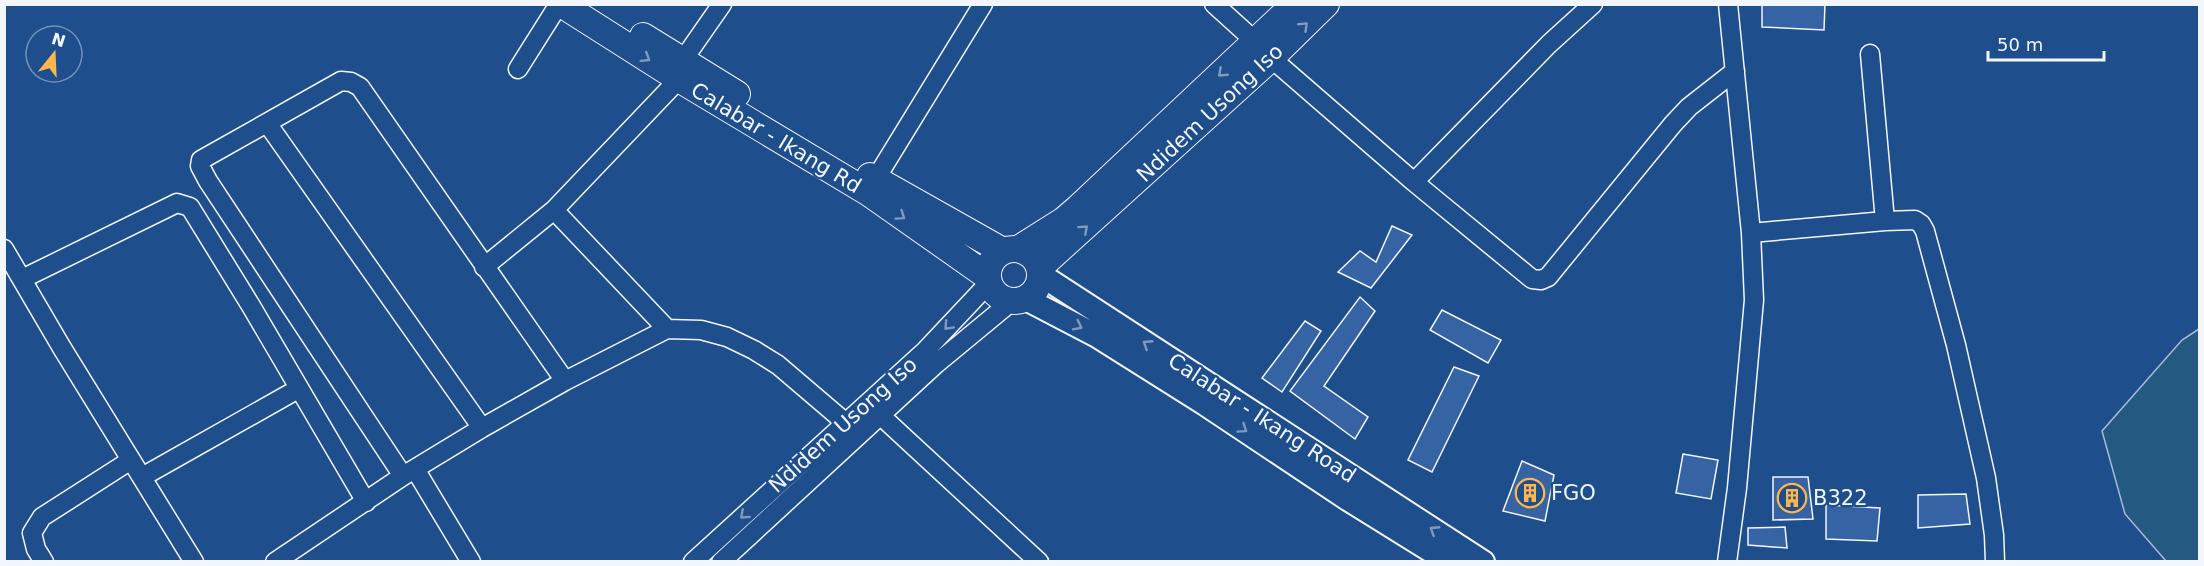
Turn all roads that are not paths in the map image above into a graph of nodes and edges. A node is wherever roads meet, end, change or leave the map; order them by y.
1 (560, 4) edge
2 (591, 4) edge
3 (722, 4) edge
4 (983, 4) edge
5 (1214, 4) edge
6 (1295, 4) edge
7 (1326, 4) edge
8 (1593, 4) edge
9 (1728, 4) edge
10 (1263, 50) junction
11 (1870, 54) dead end
12 (518, 69) dead end
13 (681, 70) junction
14 (1735, 70) junction
15 (267, 123) junction
16 (875, 180) junction
17 (1414, 182) junction
18 (554, 210) junction
19 (1885, 221) junction
20 (1751, 233) junction
21 (4, 249) edge
22 (1010, 250) junction
23 (484, 267) junction
24 (1040, 271) junction
25 (22, 279) junction
26 (988, 280) junction
27 (1018, 301) junction
28 (667, 329) junction
29 (565, 381) junction
30 (298, 389) junction
31 (880, 415) junction
32 (846, 423) junction
33 (482, 428) junction
34 (131, 460) junction
35 (409, 473) junction
36 (142, 477) junction
37 (366, 502) junction
38 (44, 561) edge
39 (194, 561) edge
40 (275, 561) edge
41 (471, 561) edge
42 (693, 561) edge
43 (721, 561) edge
44 (1039, 561) edge
45 (1449, 561) edge
46 (1483, 561) edge
47 (1727, 561) edge
48 (1995, 561) edge

1 - 12 street
1 -> 13 highway, Calabar - Ikang Rd
2 - 13 highway, Calabar - Ikang Rd
3 - 13 street
4 - 16 street
5 - 10 street
6 - 10 highway, Ndidem Usong Iso
10 -> 7 highway, Ndidem Usong Iso
8 - 17 street
9 - 14 street
10 - 17 street
10 -> 22 highway, Ndidem Usong Iso
24 -> 10 highway, Ndidem Usong Iso
11 - 19 street
13 - 16 highway, Calabar - Ikang Rd
13 - 18 street
13 -> 26 highway, Calabar - Ikang Rd
14 - 17 street
14 - 20 street
15 - 23 street
15 - 33 street
15 - 35 street
16 - 22 highway, Calabar - Ikang Rd
18 - 23 street
18 - 28 street
19 - 20 street
19 - 48 street
20 - 47 street
21 - 25 street
22 - 24 highway
22 - 26 highway
23 - 29 street
24 - 27 highway
46 -> 24 main road, Calabar - Ikang Road
25 - 30 street
25 - 34 street
26 - 27 highway
26 -> 32 street, Ndidem Usong Iso
27 - 31 street, Ndidem Usong Iso
27 -> 45 main road, Calabar - Ikang Road
28 - 29 street
28 - 32 street
29 - 33 street
30 - 36 street
30 - 37 street
31 - 43 street, Ndidem Usong Iso
31 - 44 street
32 -> 42 street, Ndidem Usong Iso
33 - 35 street
34 - 36 street
34 - 38 street
35 - 37 street
35 - 41 street
36 - 39 street
37 - 40 street

